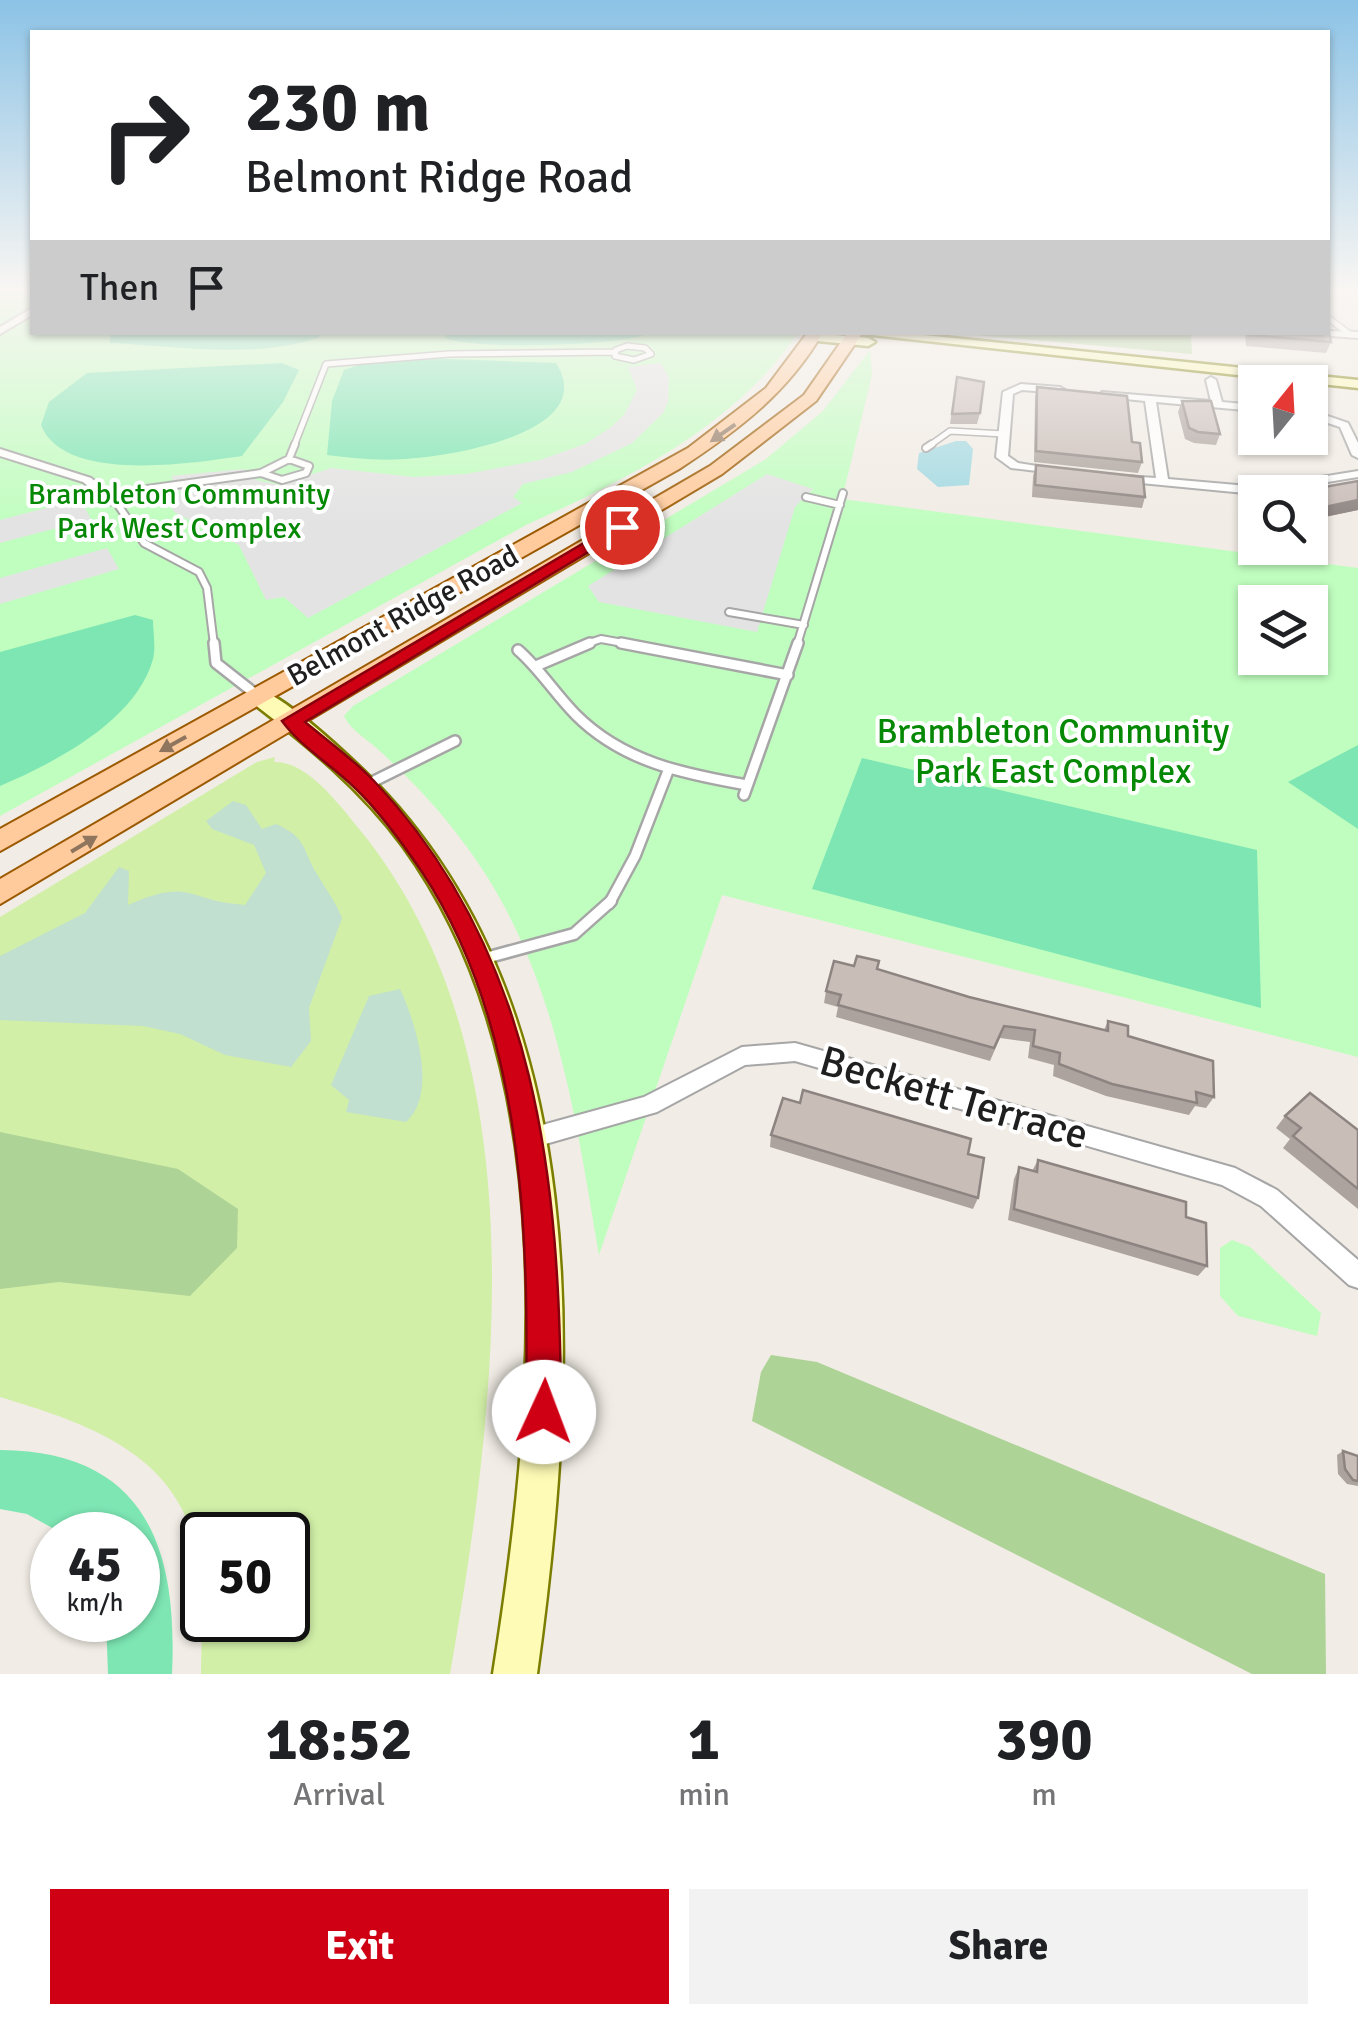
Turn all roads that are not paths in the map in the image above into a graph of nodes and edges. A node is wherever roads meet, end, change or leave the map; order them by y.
1 (324, 369) edge
2 (791, 369) edge
3 (830, 369) edge
4 (1125, 369) edge
5 (1205, 369) edge
6 (1211, 380) junction
7 (1238, 382) edge
8 (1358, 384) edge
9 (1081, 392) edge
10 (1328, 392) edge
11 (1098, 393) edge
12 (1358, 394) edge
13 (1150, 398) junction
14 (1217, 404) junction
15 (1238, 406) edge
16 (1328, 419) edge
17 (937, 430) dead end
18 (950, 431) junction
19 (1004, 434) junction
20 (926, 448) dead end
21 (0, 452) edge
22 (1358, 455) edge
23 (290, 460) junction
24 (261, 473) junction
25 (1076, 474) edge
26 (1358, 474) edge
27 (1111, 478) edge
28 (1163, 483) junction
29 (844, 494) dead end
30 (806, 497) dead end
31 (116, 502) junction
32 (840, 505) junction
33 (730, 612) dead end
34 (804, 625) junction
35 (518, 650) dead end
36 (536, 666) junction
37 (788, 675) junction
38 (258, 696) junction
39 (292, 721) junction
40 (455, 740) dead end
41 (668, 771) junction
42 (366, 785) junction
43 (0, 840) edge
44 (0, 894) edge
45 (479, 960) junction
46 (528, 1139) junction
47 (1358, 1276) edge
48 (515, 1674) edge

1 - 23 lane
2 -> 38 main road, Belmont Ridge Road
3 - 39 main road, Belmont Ridge Road
4 - 6 main road
5 - 8 main road
6 - 7 main road
6 - 14 street
9 - 19 street
10 - 12 main road
11 - 13 street
13 - 14 street
13 - 28 street
14 - 15 street
16 - 22 street
17 - 18 lane
18 - 19 lane
18 - 20 lane
19 - 25 street
21 - 31 street
23 - 24 lane
23 - 24 lane
24 - 31 lane
26 - 28 street
27 - 28 street
29 - 32 lane
30 - 32 lane
31 - 38 lane
32 - 34 lane
33 - 34 lane
34 - 37 lane
35 - 36 lane
36 - 37 lane
36 - 41 lane
37 - 41 lane
38 - 39 main road, Belmont Ridge Road
38 -> 43 main road
39 - 42 main road, Belmont Ridge Road
44 -> 39 main road
40 - 42 lane
41 - 45 lane
42 - 45 main road, Belmont Ridge Road
45 - 46 main road, Belmont Ridge Road
46 - 47 street, Beckett Terrace
46 - 48 main road, Belmont Ridge Road

